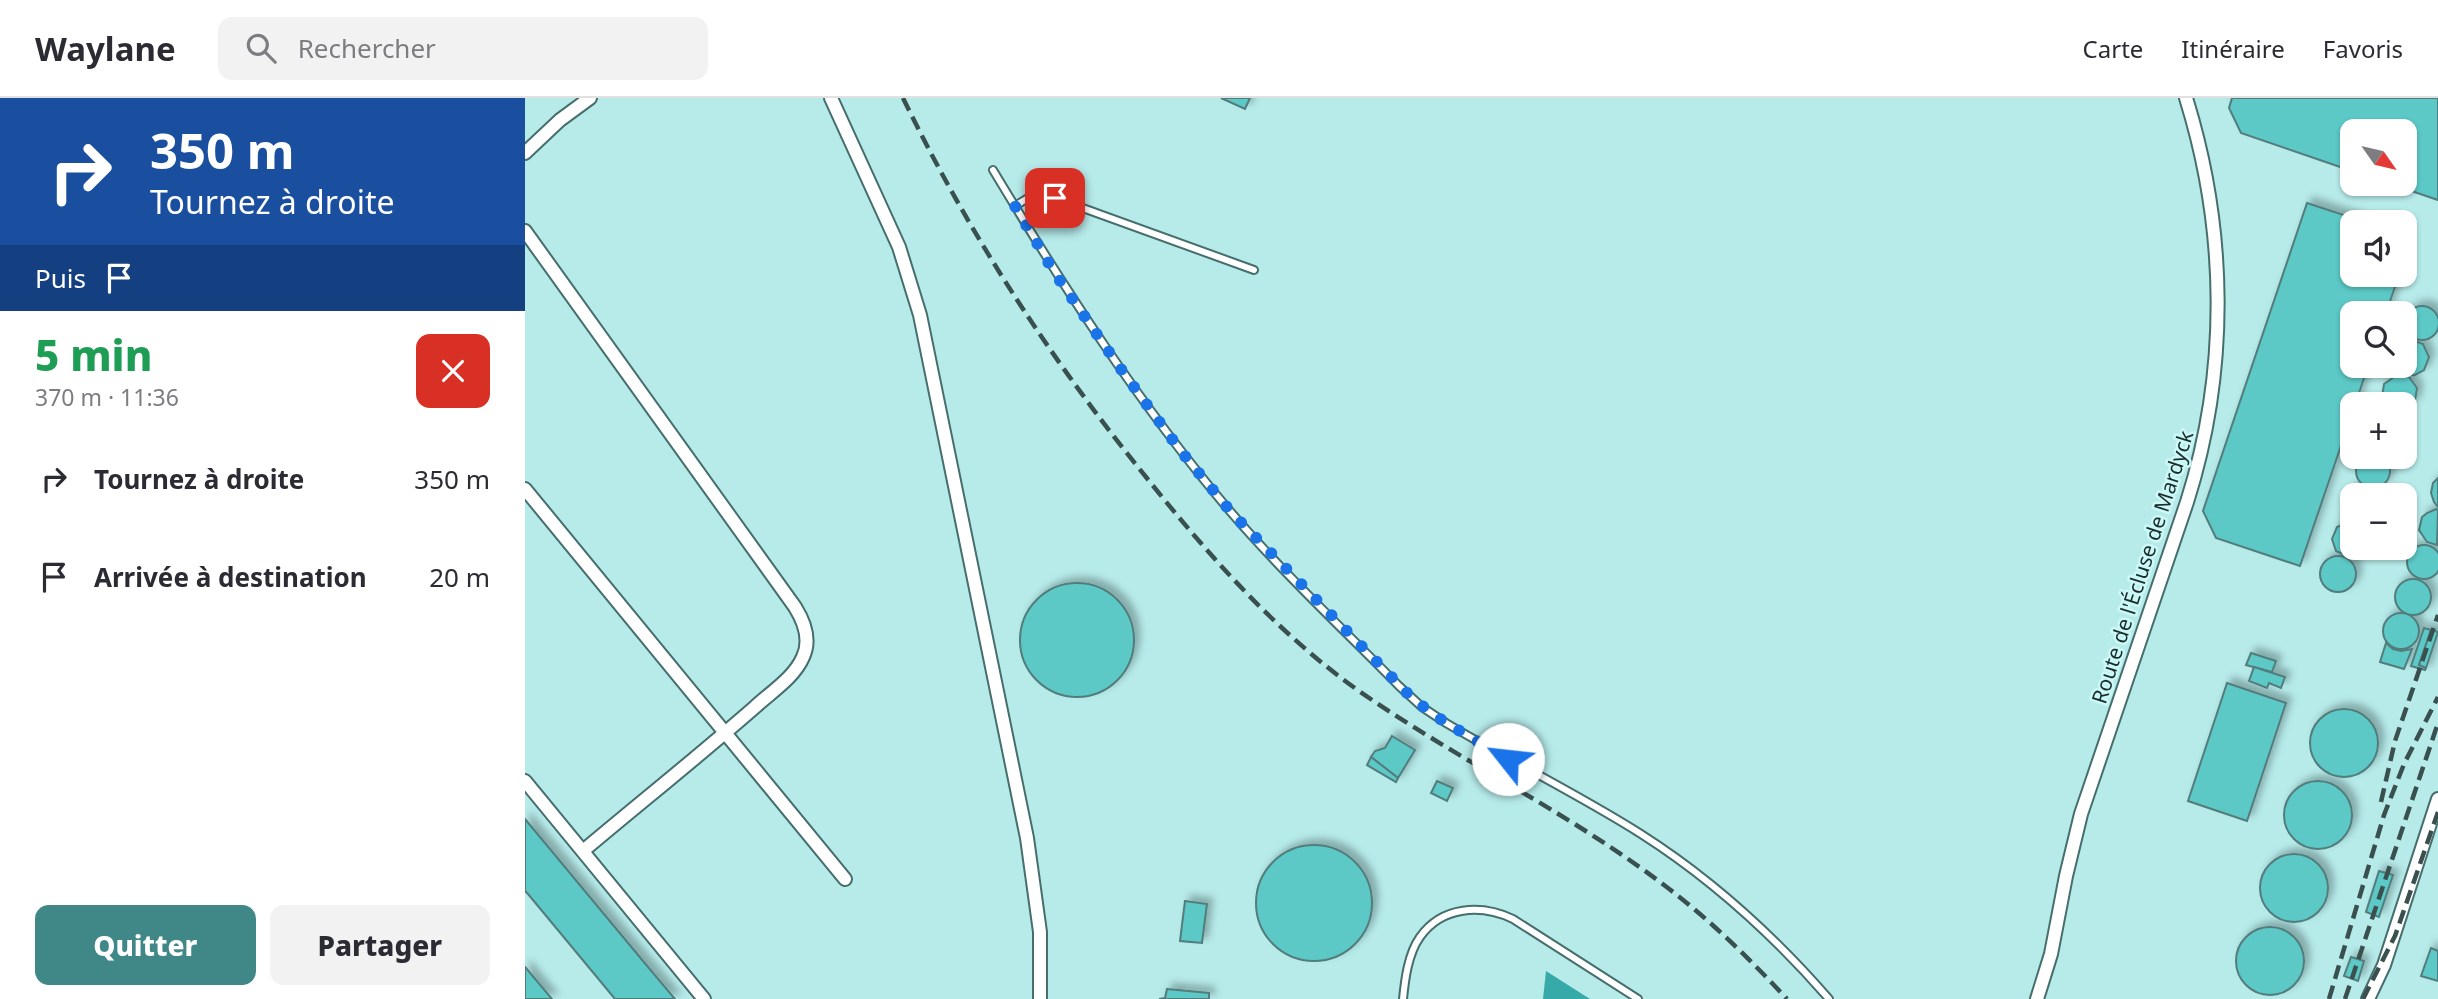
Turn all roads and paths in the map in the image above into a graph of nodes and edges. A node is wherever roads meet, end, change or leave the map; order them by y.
1 (590, 98) edge
2 (831, 98) edge
3 (2186, 98) edge
4 (525, 153) edge
5 (993, 170) dead end
6 (1015, 206) junction
7 (525, 231) edge
8 (1254, 270) dead end
9 (525, 489) edge
10 (725, 733) junction
11 (525, 781) edge
12 (2438, 799) edge
13 (583, 850) junction
14 (845, 879) dead end
15 (704, 999) edge
16 (1040, 999) edge
17 (1403, 999) edge
18 (1637, 999) edge
19 (1829, 999) edge
20 (2037, 999) edge
21 (2368, 999) edge

1 - 4 street
2 - 16 street
3 - 20 street, Route de l'Écluse de Mardyck
5 - 6 lane
6 - 8 lane
6 - 19 lane
7 - 10 street
9 - 10 street
10 - 13 street
10 - 14 street
11 - 13 street
12 - 21 street
13 - 15 street
17 - 18 lane

